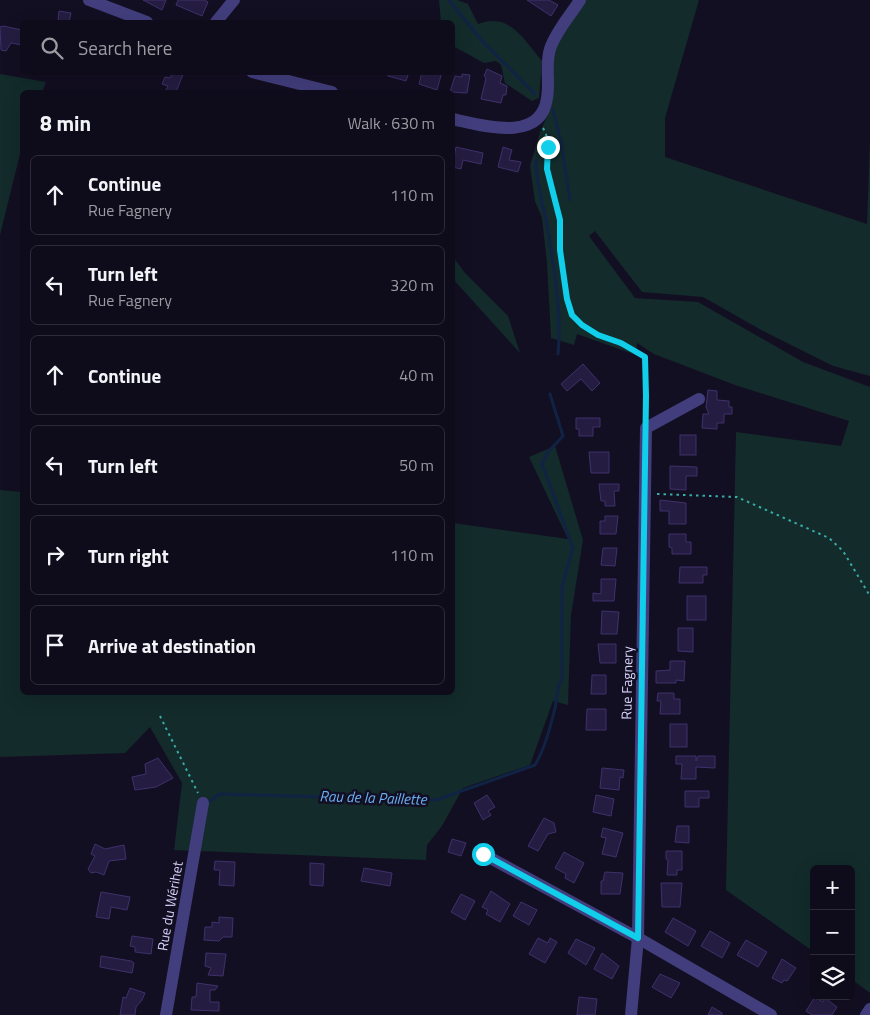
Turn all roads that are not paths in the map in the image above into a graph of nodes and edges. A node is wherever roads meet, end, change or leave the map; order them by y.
1 (89, 0) edge
2 (234, 0) edge
3 (580, 0) edge
4 (142, 20) edge
5 (218, 20) edge
6 (264, 75) edge
7 (324, 90) edge
8 (455, 119) edge
9 (698, 399) dead end
10 (203, 803) road end
11 (483, 854) dead end
12 (638, 938) junction
13 (870, 1009) edge
14 (166, 1015) edge
15 (631, 1015) edge
16 (771, 1015) edge
17 (866, 1015) edge

1 - 4 street
2 - 5 street
3 - 8 street
6 - 7 street
9 - 12 street, Rue Fagnery
10 - 14 street, Rue du Wérihet
11 - 12 street
12 - 15 street, Rue Fagnery
12 - 16 street
13 - 17 street

